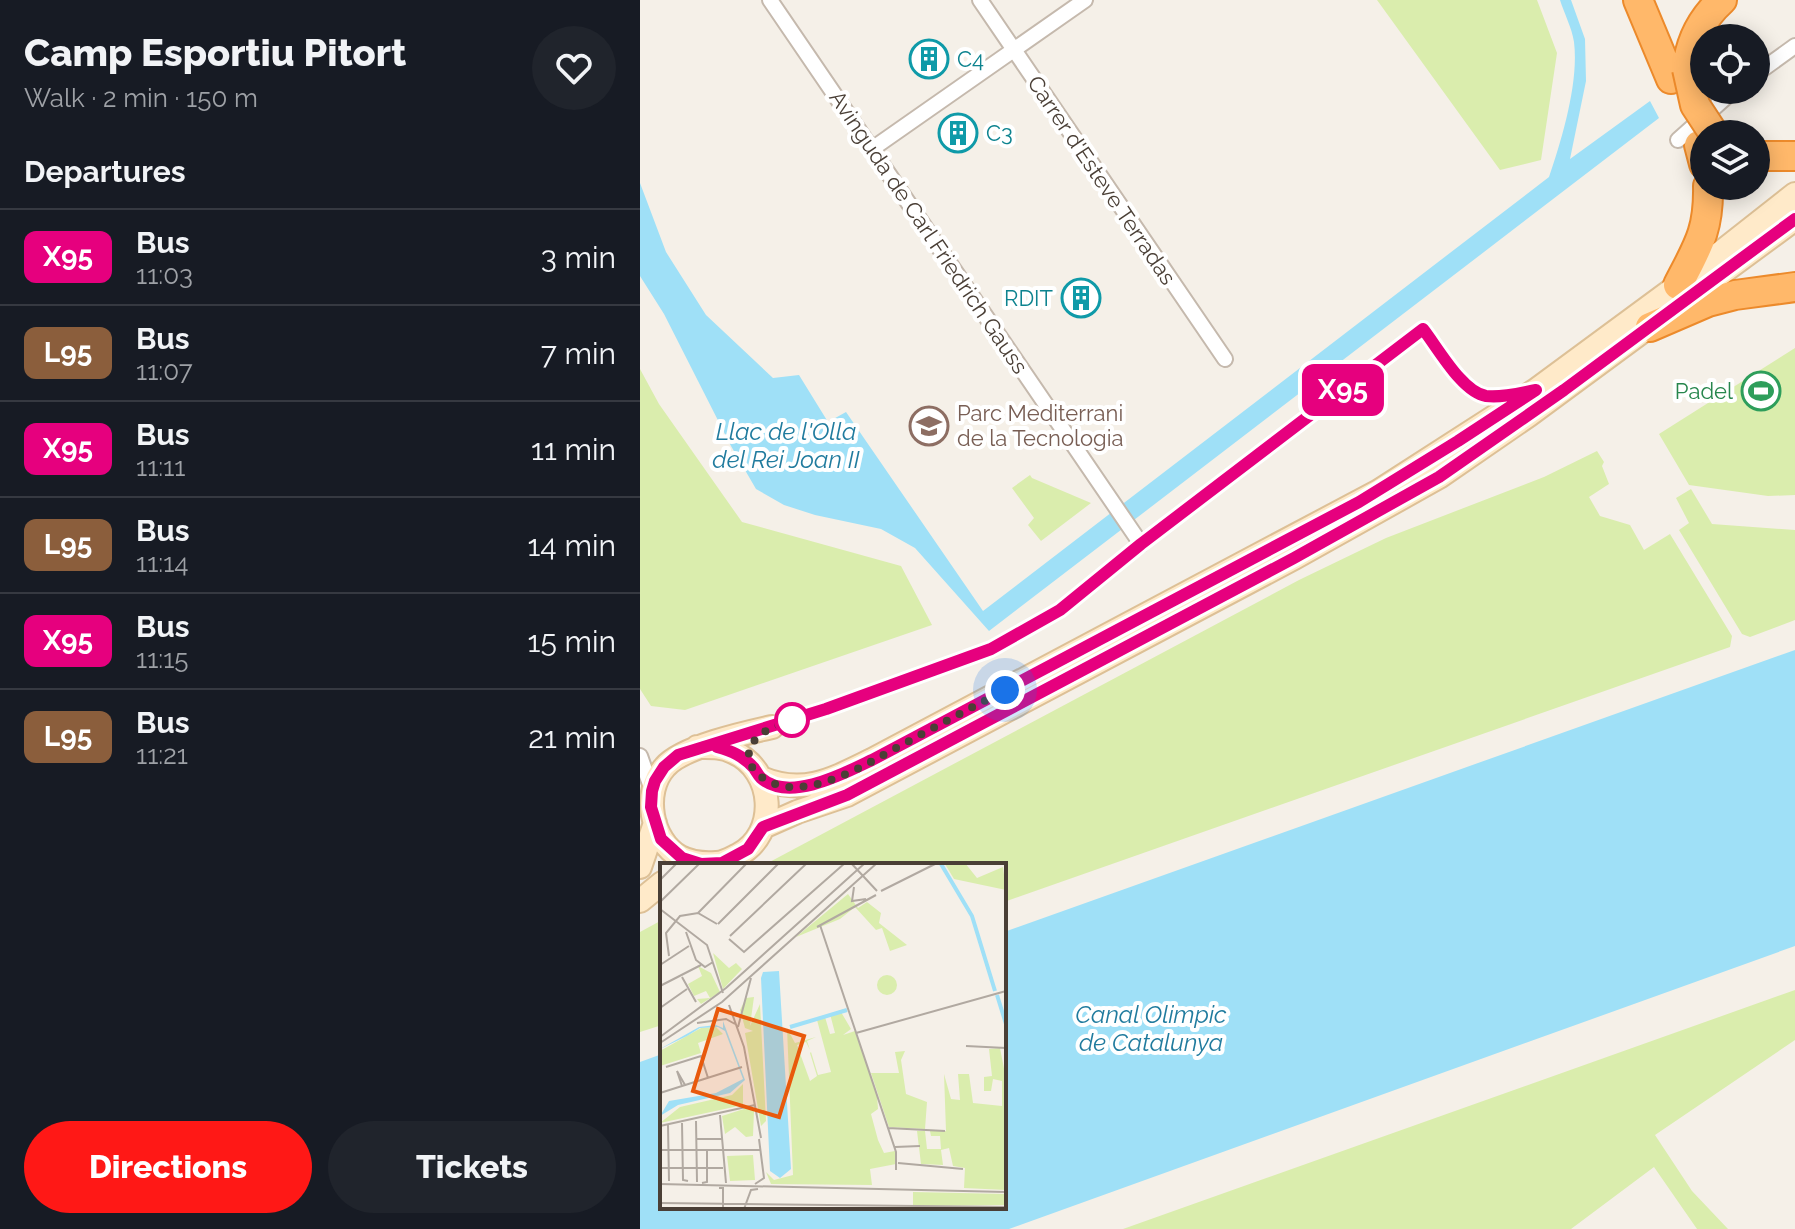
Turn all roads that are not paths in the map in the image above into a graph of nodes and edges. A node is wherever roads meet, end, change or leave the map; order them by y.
1 (770, 0) edge
2 (980, 0) edge
3 (1085, 0) edge
4 (1638, 0) edge
5 (1722, 0) edge
6 (1795, 46) edge
7 (1014, 51) junction
8 (1770, 64) edge
9 (1679, 74) junction
10 (1696, 120) edge
11 (872, 149) junction
12 (1770, 156) edge
13 (1795, 156) edge
14 (1795, 194) edge
15 (1708, 200) edge
16 (1795, 219) edge
17 (1678, 285) junction
18 (1795, 287) edge
19 (1650, 327) junction
20 (1225, 359) dead end
21 (1137, 539) dead end
22 (697, 747) junction
23 (640, 754) edge
24 (673, 759) junction
25 (756, 772) junction
26 (652, 791) junction
27 (655, 823) junction
28 (763, 827) junction
29 (698, 863) edge
30 (722, 863) edge
31 (640, 867) edge
32 (660, 885) edge
33 (640, 901) edge

1 - 11 street, Avinguda de Carl Friedrich Gauss
2 - 7 street, Carrer d'Esteve Terradas
3 - 7 street
4 - 9 highway
5 - 9 highway
6 - 8 street
7 - 11 street
7 - 20 street, Carrer d'Esteve Terradas
9 - 10 highway, bridge
11 - 21 street, Avinguda de Carl Friedrich Gauss
12 - 13 highway
14 - 17 street
15 - 17 highway
16 - 19 street
17 - 25 street
18 - 19 highway
19 - 28 street
22 - 24 street
22 - 25 street
22 - 25 street
23 - 24 street
23 - 26 street
24 - 26 street
25 - 28 street
26 - 27 street
27 - 29 street
27 - 31 street
28 - 30 street
32 - 33 street

